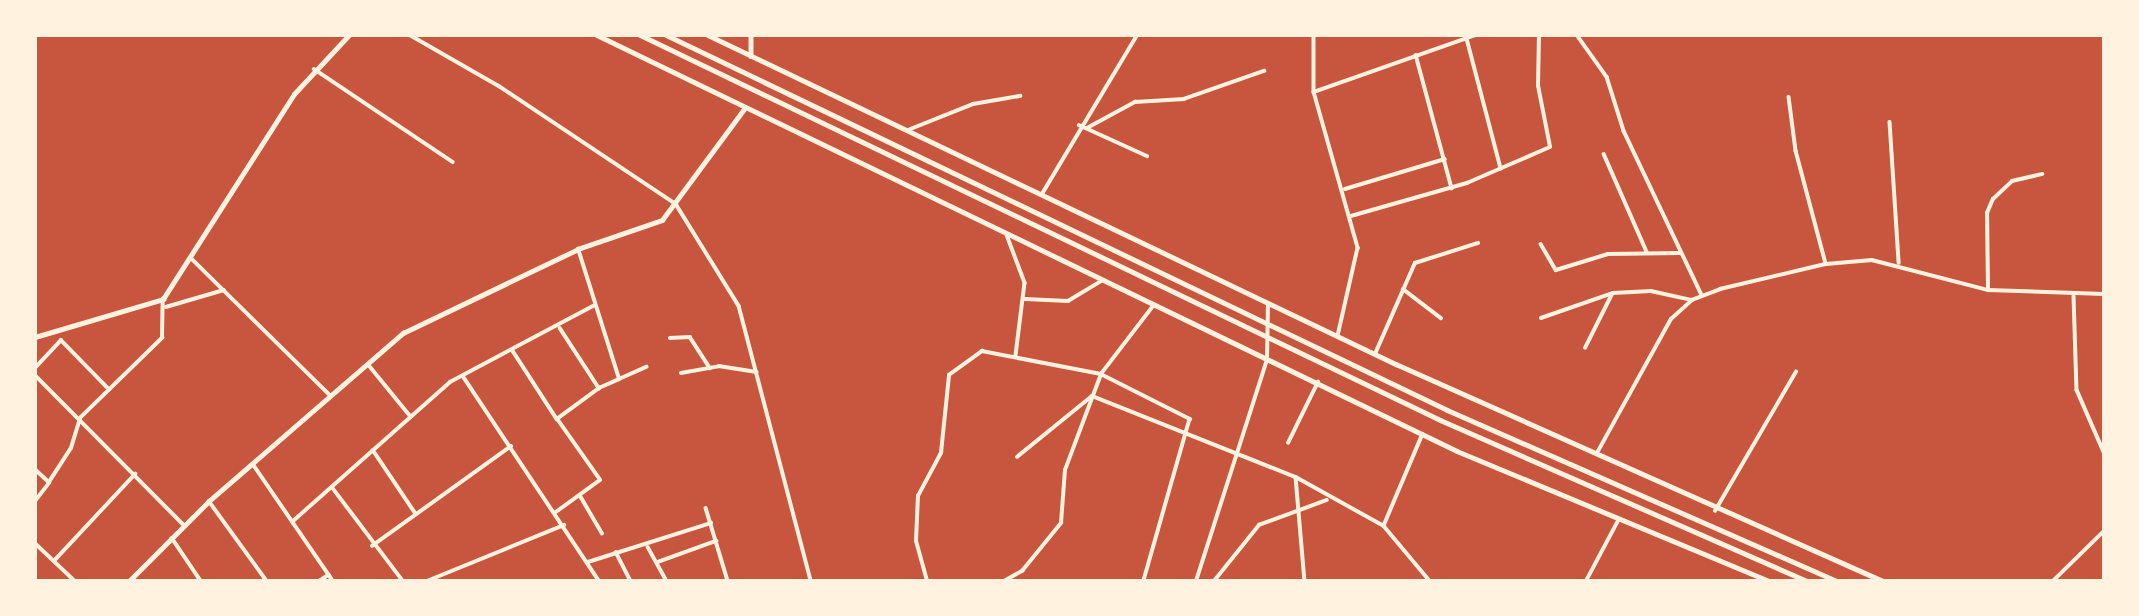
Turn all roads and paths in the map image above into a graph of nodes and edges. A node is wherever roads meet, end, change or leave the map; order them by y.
1 (349, 35) edge
2 (410, 35) edge
3 (597, 35) edge
4 (640, 35) edge
5 (666, 35) edge
6 (708, 35) edge
7 (751, 35) edge
8 (1137, 35) edge
9 (1314, 35) edge
10 (1476, 35) edge
11 (1539, 35) edge
12 (1577, 35) edge
13 (1467, 37) edge
14 (1416, 55) junction
15 (751, 56) junction
16 (314, 69) junction
17 (1264, 71) dead end
18 (1314, 92) junction
19 (1020, 96) dead end
20 (1789, 97) dead end
21 (744, 109) junction
22 (1890, 122) dead end
23 (1079, 125) junction
24 (1087, 128) junction
25 (908, 130) junction
26 (1604, 154) dead end
27 (1147, 156) dead end
28 (1445, 159) junction
29 (453, 162) dead end
30 (1501, 168) junction
31 (2042, 174) dead end
32 (1452, 188) junction
33 (1345, 189) junction
34 (1042, 194) junction
35 (676, 204) junction
36 (1351, 216) junction
37 (1007, 235) junction
38 (1478, 243) dead end
39 (1541, 244) dead end
40 (578, 249) junction
41 (1647, 252) junction
42 (1681, 253) junction
43 (192, 258) junction
44 (1826, 264) junction
45 (1899, 264) junction
46 (1101, 281) junction
47 (1404, 289) junction
48 (224, 290) junction
49 (1989, 290) junction
50 (1613, 293) junction
51 (2104, 294) edge
52 (1702, 295) junction
53 (2074, 296) junction
54 (163, 299) junction
55 (1025, 299) junction
56 (1692, 300) junction
57 (1268, 303) junction
58 (593, 306) junction
59 (1153, 306) junction
60 (166, 307) junction
61 (1441, 318) dead end
62 (1541, 318) dead end
63 (560, 328) junction
64 (1338, 335) junction
65 (35, 337) edge
66 (670, 338) dead end
67 (1585, 348) dead end
68 (513, 351) junction
69 (1375, 354) junction
70 (1016, 355) junction
71 (1267, 360) junction
72 (368, 364) junction
73 (646, 367) dead end
74 (35, 368) edge
75 (710, 368) junction
76 (757, 372) junction
77 (1796, 372) dead end
78 (681, 373) dead end
79 (1101, 374) junction
80 (35, 375) edge
81 (463, 376) junction
82 (619, 379) junction
83 (1318, 382) junction
84 (600, 388) junction
85 (109, 389) junction
86 (331, 396) junction
87 (1092, 396) junction
88 (411, 417) junction
89 (80, 418) junction
90 (557, 419) junction
91 (1188, 434) junction
92 (1423, 434) junction
93 (1288, 443) dead end
94 (511, 446) junction
95 (373, 450) junction
96 (2104, 452) edge
97 (1236, 455) junction
98 (1596, 455) junction
99 (1017, 457) dead end
100 (253, 464) junction
101 (35, 469) edge
102 (135, 474) junction
103 (1296, 477) junction
104 (49, 482) junction
105 (332, 486) junction
106 (580, 497) junction
107 (1328, 499) junction
108 (35, 501) edge
109 (209, 501) junction
110 (706, 508) dead end
111 (1297, 508) junction
112 (1715, 511) junction
113 (556, 512) junction
114 (416, 514) junction
115 (1619, 519) junction
116 (292, 522) junction
117 (711, 523) junction
118 (185, 525) junction
119 (564, 525) junction
120 (1384, 526) junction
121 (2104, 531) edge
122 (602, 533) dead end
123 (172, 538) junction
124 (716, 541) junction
125 (35, 543) edge
126 (372, 546) junction
127 (648, 547) junction
128 (616, 552) junction
129 (54, 561) junction
130 (588, 562) junction
131 (658, 562) junction
132 (329, 575) junction
133 (75, 581) edge
134 (129, 581) edge
135 (201, 581) edge
136 (267, 581) edge
137 (320, 581) edge
138 (333, 581) edge
139 (403, 581) edge
140 (426, 581) edge
141 (599, 581) edge
142 (631, 581) edge
143 (667, 581) edge
144 (728, 581) edge
145 (811, 581) edge
146 (927, 581) edge
147 (1004, 581) edge
148 (1144, 581) edge
149 (1196, 581) edge
150 (1214, 581) edge
151 (1305, 581) edge
152 (1430, 581) edge
153 (1586, 581) edge
154 (1770, 581) edge
155 (1806, 581) edge
156 (1837, 581) edge
157 (1883, 581) edge
158 (2053, 581) edge

1 - 16 street
2 - 35 street
3 - 21 street
4 - 155 highway
5 - 156 highway
6 - 15 street
7 - 15 street
8 - 23 street
9 - 18 street
10 - 13 street
11 - 30 street
12 - 42 street
13 - 14 street
13 - 30 street
14 - 18 street
14 - 28 street
15 - 25 street
16 - 29 street
16 - 43 street
17 - 24 street
18 - 33 street
19 - 25 street
20 - 44 street
21 - 35 street
21 - 37 street
22 - 45 street
23 - 24 street
23 - 34 street
24 - 27 street
25 - 34 street
26 - 41 street
28 - 32 street
28 - 33 street
30 - 32 street
31 - 49 street
32 - 36 street
33 - 36 street
34 - 57 street
35 - 40 street
35 - 76 street
36 - 64 street
37 - 46 street
37 - 55 street
38 - 47 street
39 - 41 street
40 - 58 street
40 - 72 street
41 - 42 street
42 - 52 street
43 - 48 street
43 - 54 street
44 - 45 street
44 - 52 street
45 - 49 street
46 - 55 street
46 - 59 street
47 - 61 street
47 - 69 street
48 - 60 street
48 - 86 street
49 - 53 street
50 - 56 street
50 - 62 street
50 - 67 street
51 - 53 street
52 - 56 street
53 - 96 street
54 - 60 street
54 - 65 street
55 - 70 street
56 - 98 street
57 - 64 street
57 - 71 street
58 - 63 street
58 - 82 street
59 - 71 street
59 - 79 street
60 - 85 street
63 - 68 street
63 - 84 street
64 - 69 street
66 - 75 street
68 - 81 street
68 - 90 street
69 - 98 street
70 - 79 street
70 - 146 street
71 - 83 street
71 - 97 street
72 - 86 street
72 - 88 street
73 - 82 street
74 - 85 street
75 - 76 street
75 - 78 street
76 - 145 street
77 - 112 street
79 - 87 street
79 - 91 street
80 - 89 street
81 - 88 street
81 - 94 street
82 - 84 street
83 - 92 street
83 - 93 street
84 - 90 street
85 - 89 street
86 - 100 street
87 - 91 street
87 - 99 street
87 - 147 street
88 - 95 street
89 - 102 street
89 - 104 street
90 - 106 street
91 - 97 street
91 - 148 street
92 - 115 street
92 - 120 street
94 - 113 street
94 - 114 street
95 - 105 street
95 - 114 street
97 - 103 street
97 - 149 street
98 - 112 street
100 - 109 street
100 - 116 street
101 - 104 street
102 - 118 street
102 - 129 street
103 - 107 street
103 - 111 street
104 - 108 street
105 - 116 street
105 - 126 street
106 - 113 street
106 - 122 street
107 - 111 street
107 - 120 street
109 - 118 street
109 - 136 street
110 - 117 street
111 - 150 street
111 - 151 street
112 - 157 street
113 - 119 street
114 - 126 street
115 - 153 street
115 - 154 street
116 - 132 street
117 - 124 street
117 - 127 street
118 - 123 street
119 - 130 street
119 - 140 street
120 - 152 street
121 - 158 street
123 - 134 street
123 - 135 street
124 - 131 street
124 - 144 street
125 - 129 street
126 - 139 street
127 - 128 street
127 - 131 street
128 - 130 street
128 - 142 street
129 - 133 street
130 - 141 street
131 - 143 street
132 - 137 street
132 - 138 street

